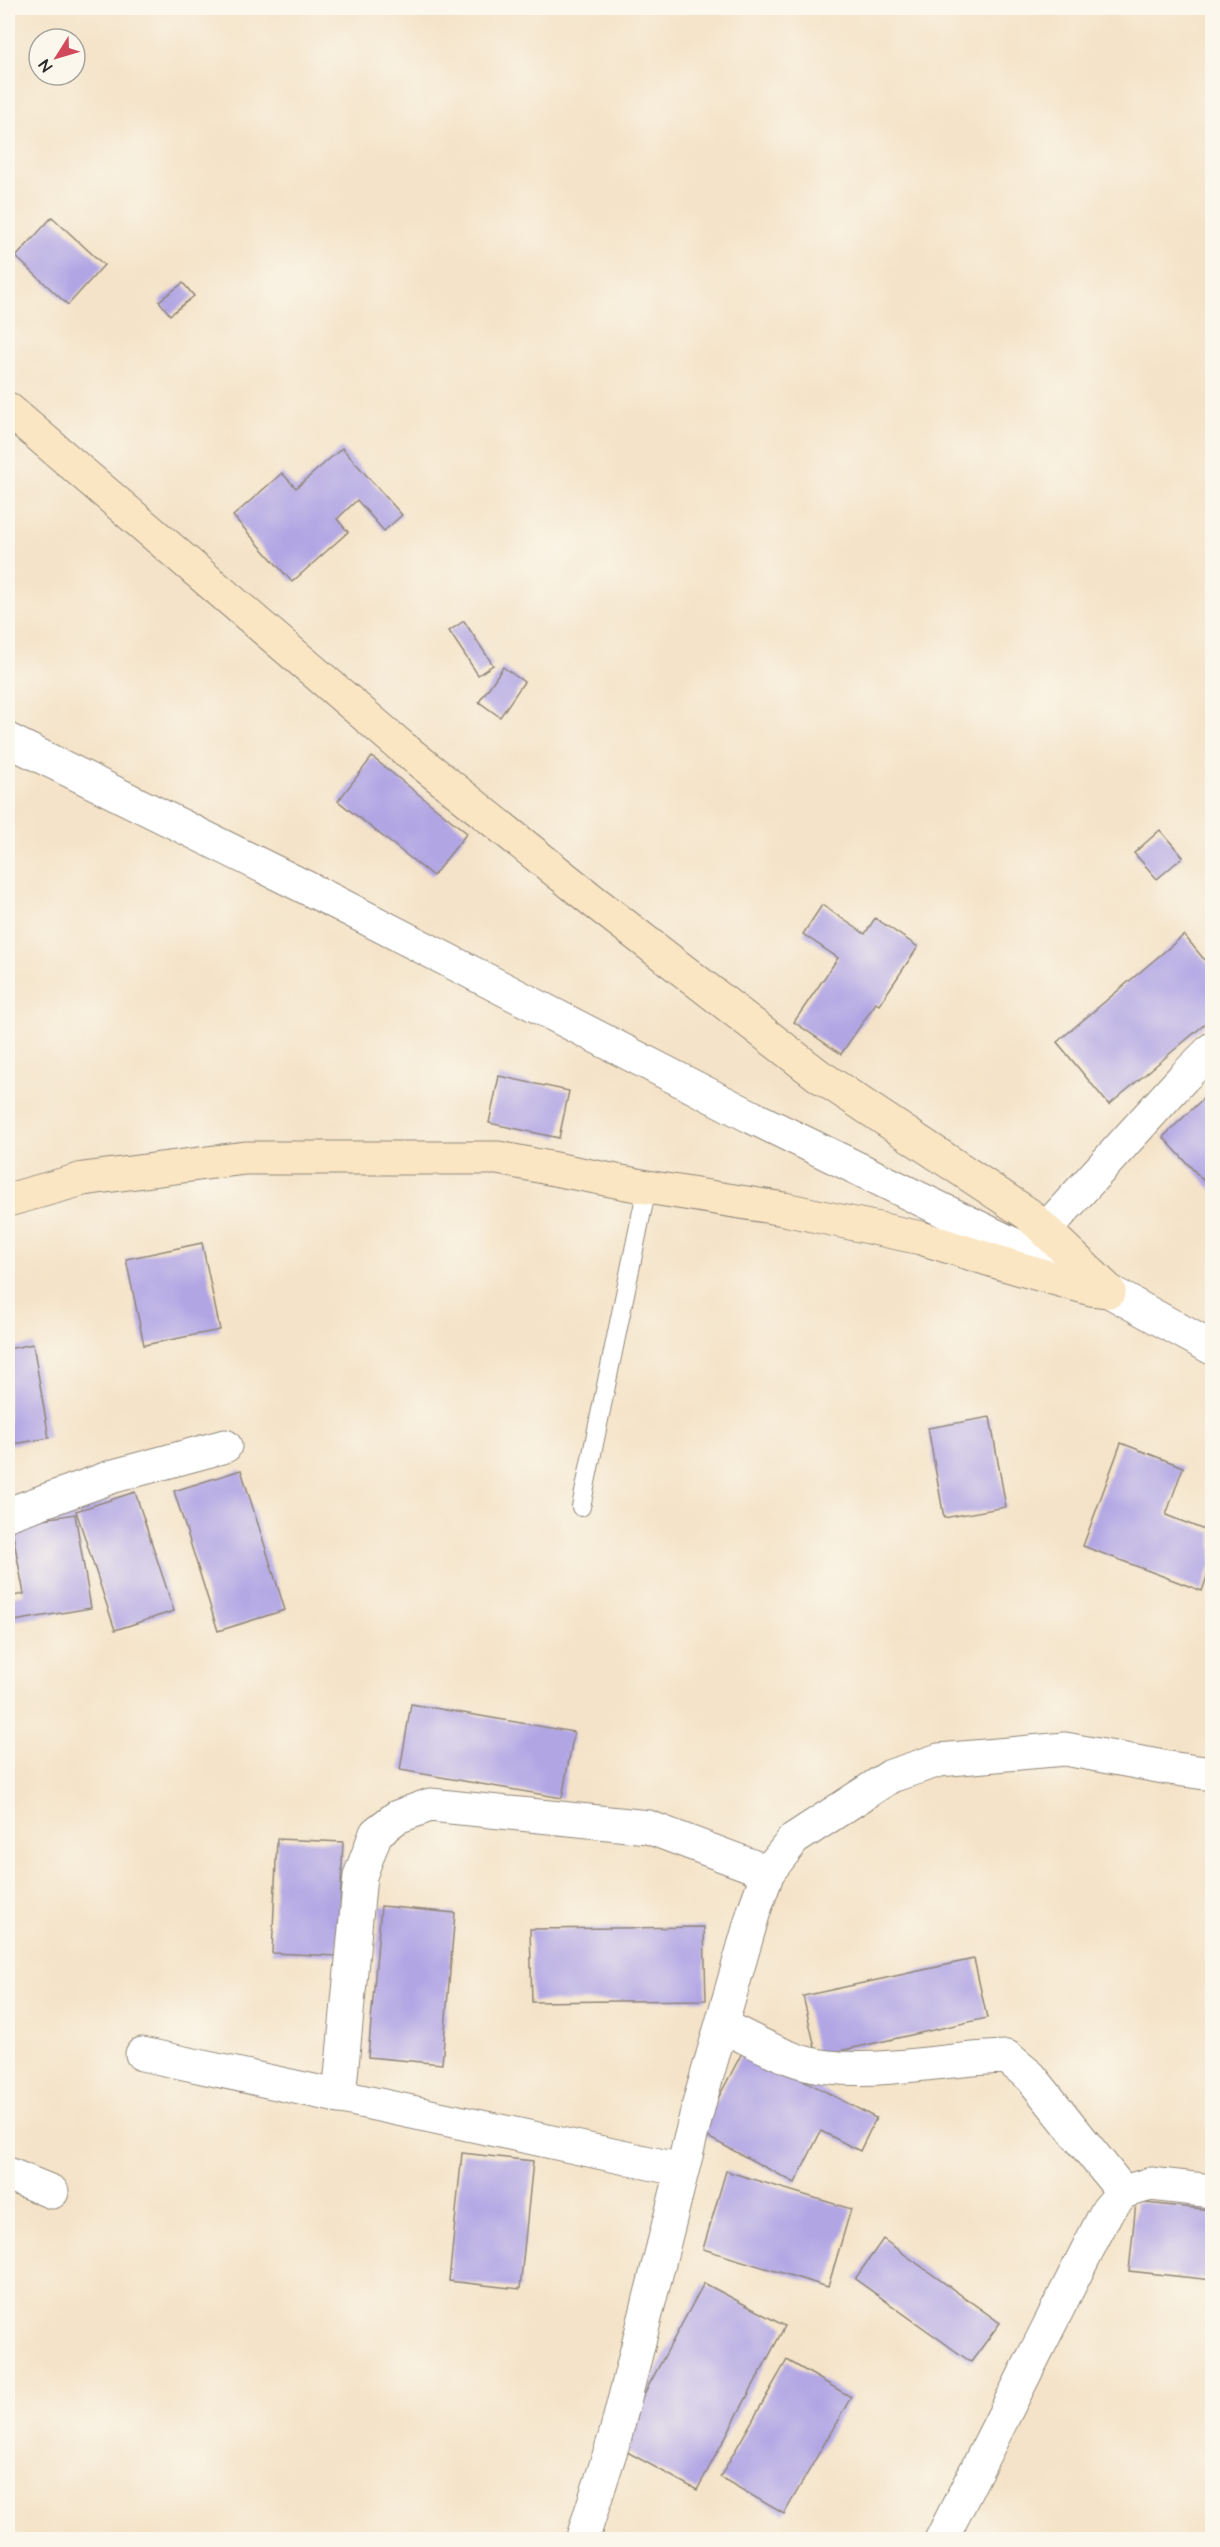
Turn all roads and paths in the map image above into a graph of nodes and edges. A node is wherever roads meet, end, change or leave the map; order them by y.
1 (8, 409) edge
2 (8, 740) edge
3 (1212, 1049) edge
4 (647, 1187) junction
5 (8, 1200) edge
6 (1045, 1230) junction
7 (1109, 1291) junction
8 (1212, 1348) edge
9 (225, 1446) dead end
10 (581, 1507) dead end
11 (8, 1514) edge
12 (1212, 1774) edge
13 (768, 1872) junction
14 (722, 2026) junction
15 (142, 2054) dead end
16 (339, 2097) junction
17 (682, 2170) junction
18 (8, 2174) edge
19 (1212, 2191) edge
20 (52, 2192) dead end
21 (1123, 2192) junction
22 (582, 2540) edge
23 (941, 2540) edge

1 - 6 main road
2 - 7 street
3 - 6 street
4 - 5 main road
4 - 7 main road
4 - 10 lane
6 - 7 main road
7 - 8 street
9 - 11 street
12 - 13 street
13 - 14 street
13 - 16 street
14 - 17 street
14 - 21 street
15 - 16 street
16 - 17 street
17 - 22 street
18 - 20 street
19 - 21 street
21 - 23 street

